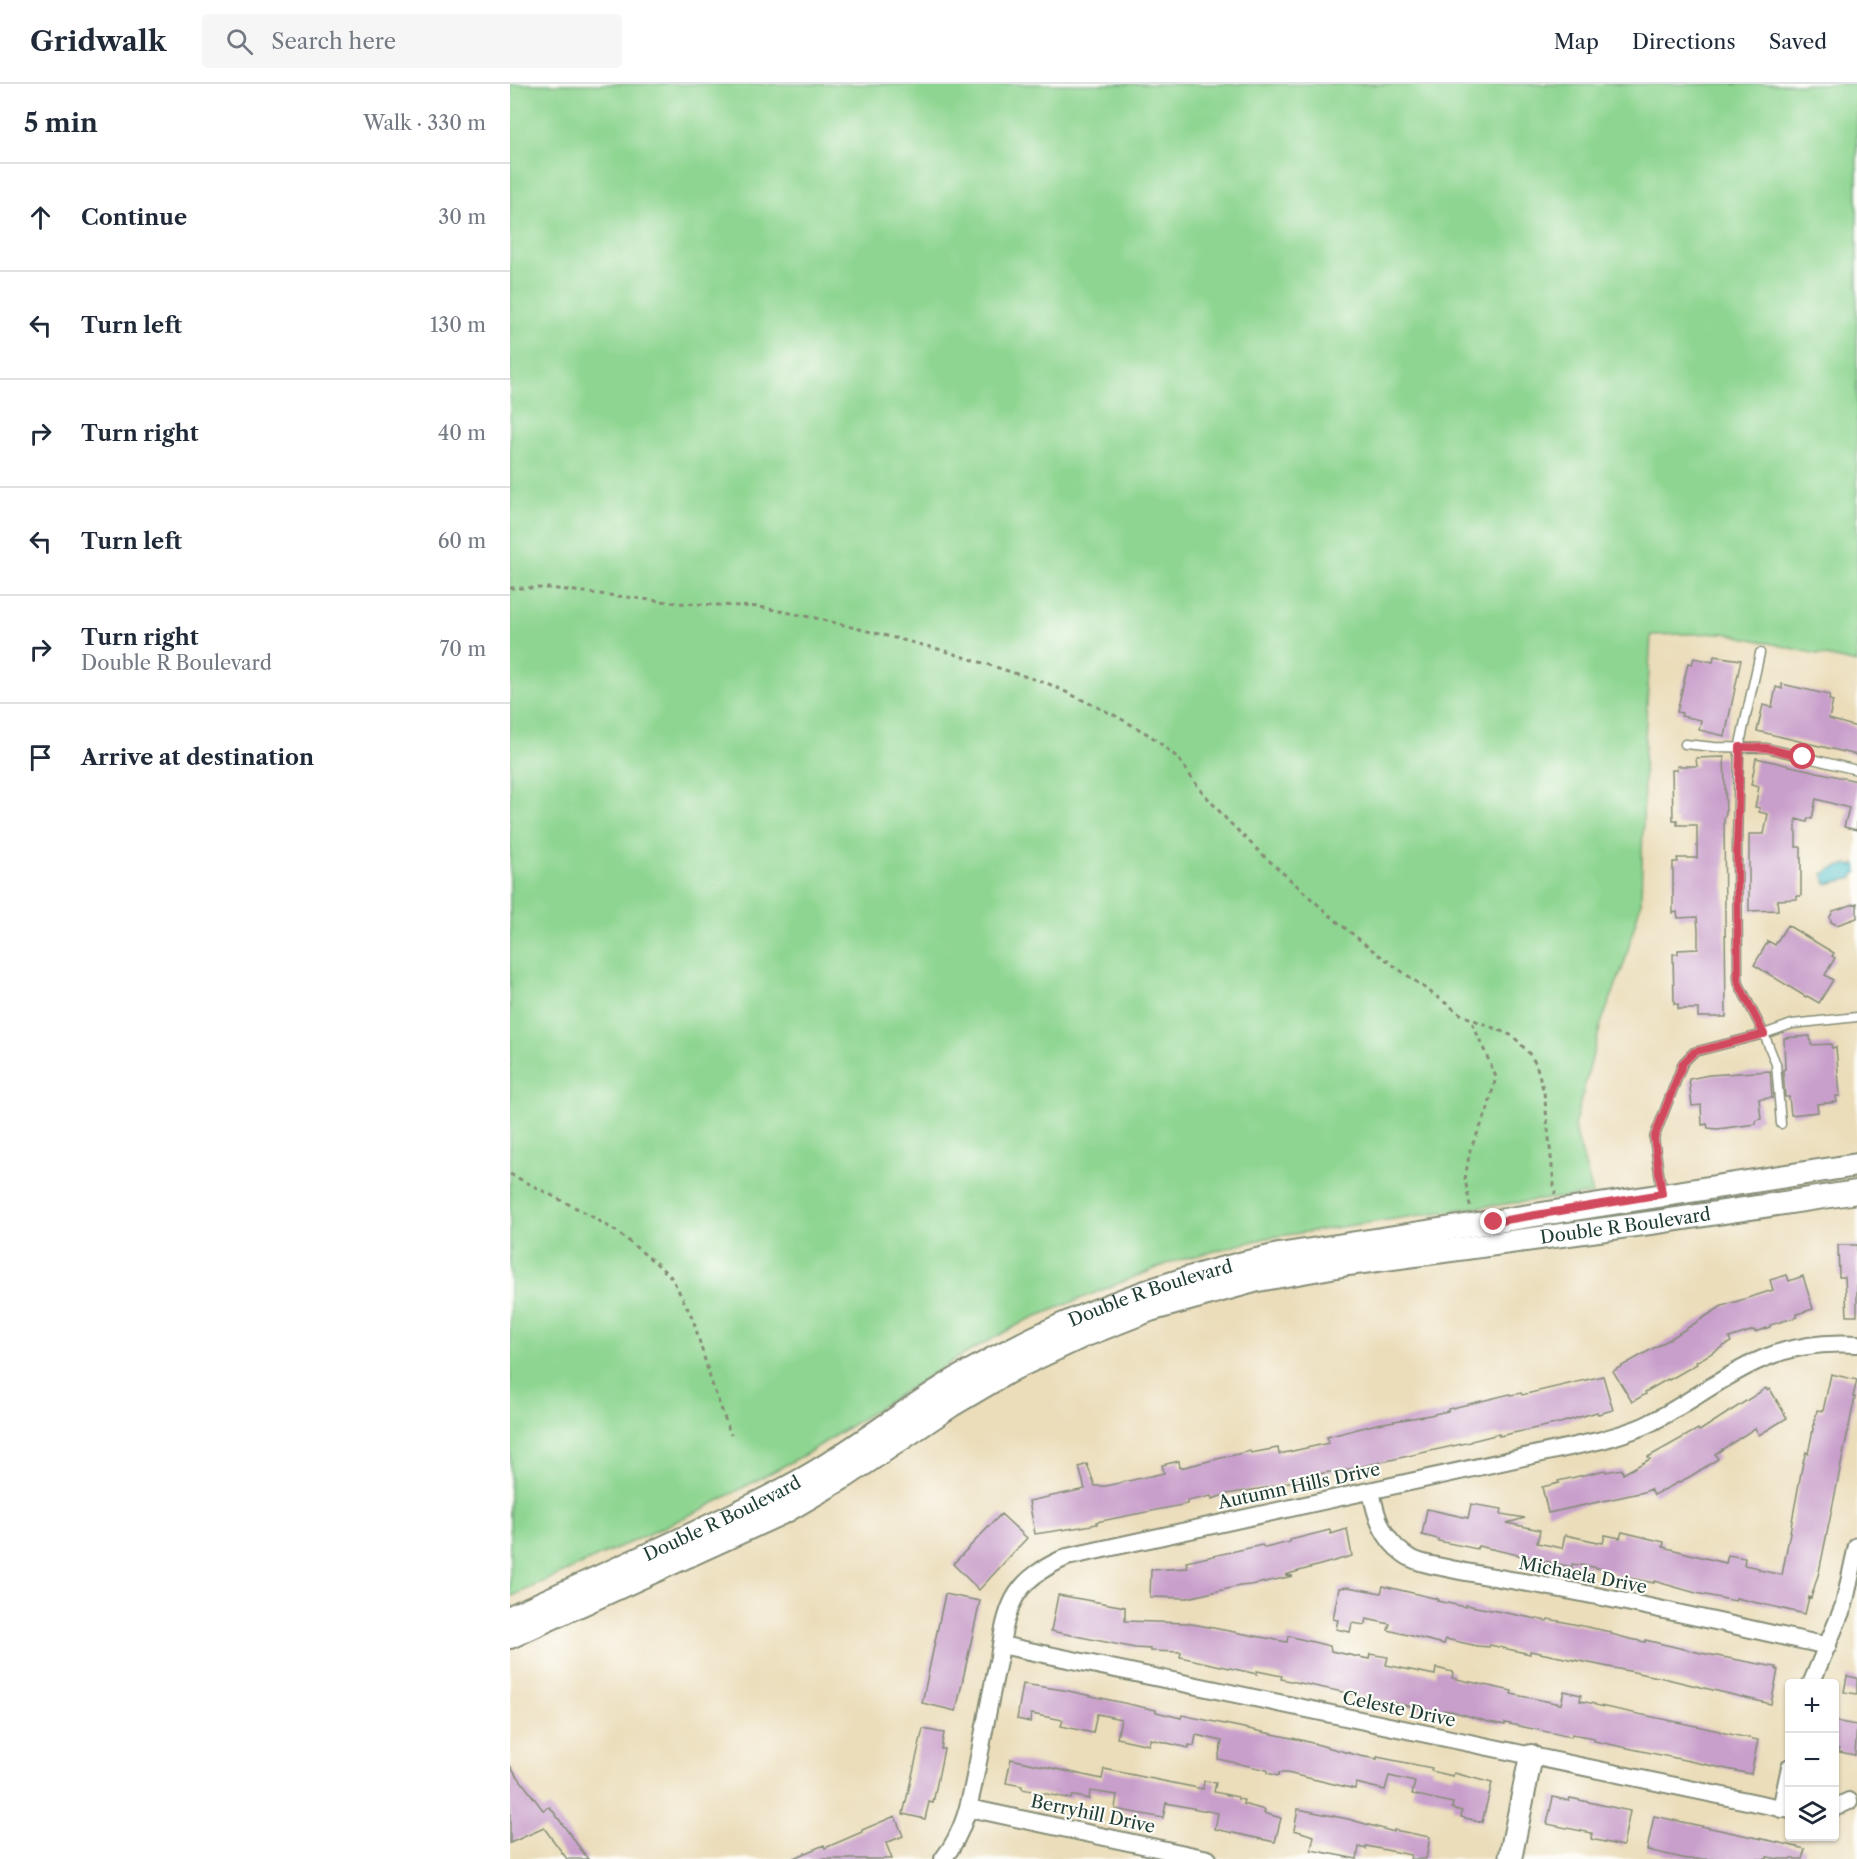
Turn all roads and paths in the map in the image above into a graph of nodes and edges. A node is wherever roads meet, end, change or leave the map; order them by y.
1 (510, 588) edge
2 (1760, 653) dead end
3 (1685, 744) dead end
4 (1740, 747) junction
5 (1857, 770) edge
6 (1857, 1017) edge
7 (1470, 1018) junction
8 (1764, 1034) junction
9 (1781, 1124) dead end
10 (1857, 1165) edge
11 (510, 1174) edge
12 (1857, 1192) edge
13 (1662, 1194) junction
14 (1555, 1196) dead end
15 (1471, 1211) dead end
16 (1857, 1344) edge
17 (731, 1435) dead end
18 (1371, 1491) junction
19 (1857, 1546) edge
20 (510, 1617) edge
21 (510, 1637) edge
22 (1001, 1645) junction
23 (1828, 1646) junction
24 (1813, 1679) edge
25 (1532, 1756) junction
26 (969, 1808) junction
27 (1785, 1809) edge
28 (1144, 1852) edge
29 (943, 1859) edge
30 (1208, 1859) edge
31 (1510, 1859) edge

1 - 7 path
2 - 4 lane
3 - 4 lane
4 - 5 lane
4 - 8 lane
6 - 8 lane
7 - 14 path
7 - 15 path
8 - 9 lane
8 - 13 lane
10 - 13 main road, Double R Boulevard
11 - 17 path
12 - 21 main road, Double R Boulevard
13 - 20 main road, Double R Boulevard
16 - 18 street, Autumn Hills Drive
18 - 22 street, Autumn Hills Drive
18 - 23 street, Michaela Drive
19 - 23 street
22 - 25 street, Celeste Drive
22 - 26 street, Autumn Hills Drive
23 - 24 street
25 - 27 street, Celeste Drive
25 - 31 main road
26 - 28 street, Berryhill Drive
26 - 29 street, Autumn Hills Drive
28 - 30 street, Berryhill Drive

